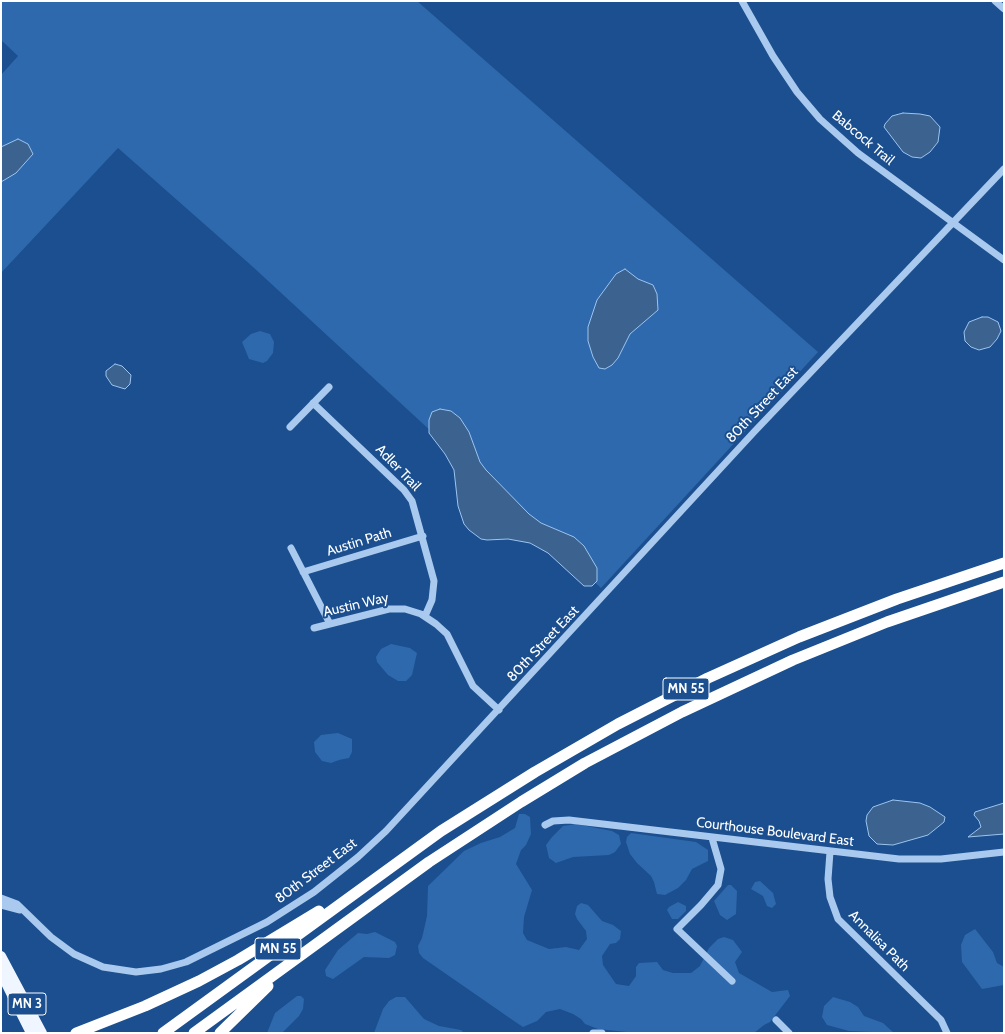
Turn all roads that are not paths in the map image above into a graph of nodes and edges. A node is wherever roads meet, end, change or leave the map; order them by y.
1 (742, 1) edge
2 (995, 1) edge
3 (1004, 9) edge
4 (1004, 170) edge
5 (953, 223) junction
6 (1004, 260) edge
7 (329, 387) dead end
8 (313, 403) junction
9 (290, 427) dead end
10 (423, 536) junction
11 (291, 548) dead end
12 (1004, 563) edge
13 (303, 572) junction
14 (1004, 582) edge
15 (425, 616) junction
16 (330, 624) junction
17 (314, 628) dead end
18 (499, 710) junction
19 (545, 825) dead end
20 (712, 838) junction
21 (830, 852) junction
22 (1004, 852) edge
23 (392, 865) junction
24 (399, 883) junction
25 (1, 898) edge
26 (1, 905) edge
27 (28, 915) junction
28 (1, 956) edge
29 (1, 973) edge
30 (732, 981) dead end
31 (776, 1020) dead end
32 (31, 1033) edge
33 (42, 1033) edge
34 (76, 1033) edge
35 (163, 1033) edge
36 (194, 1033) edge
37 (220, 1033) edge
38 (593, 1033) edge
39 (602, 1033) edge
40 (789, 1033) edge
41 (947, 1033) edge

1 - 5 street, Babcock Trail
2 - 3 street
4 - 5 street, 80th Street East
5 - 6 street, Babcock Trail
5 - 18 street, 80th Street East
7 - 8 street
8 - 9 street
8 - 10 street, Adler Trail
10 - 13 street, Austin Path
10 - 15 street, Adler Trail
11 - 13 street
12 - 23 highway, MN 55
13 - 16 street
14 - 24 highway, MN 55
15 - 16 street, Austin Way
15 - 18 street, Austin Way
16 - 17 street, Austin Way
18 - 27 street, 80th Street East
19 - 20 street, Courthouse Boulevard East
20 - 21 street, Courthouse Boulevard East
20 - 30 street
21 - 22 street, Courthouse Boulevard East
21 - 41 street, Annalisa Path
23 - 34 highway
23 - 35 highway, MN 55
24 - 36 highway, MN 55
24 - 37 highway
25 - 27 street, 80th Street East
26 - 27 street, 80th Street East
28 - 33 main road, MN 3
29 - 32 main road, MN 3
31 - 40 street
38 - 39 street

